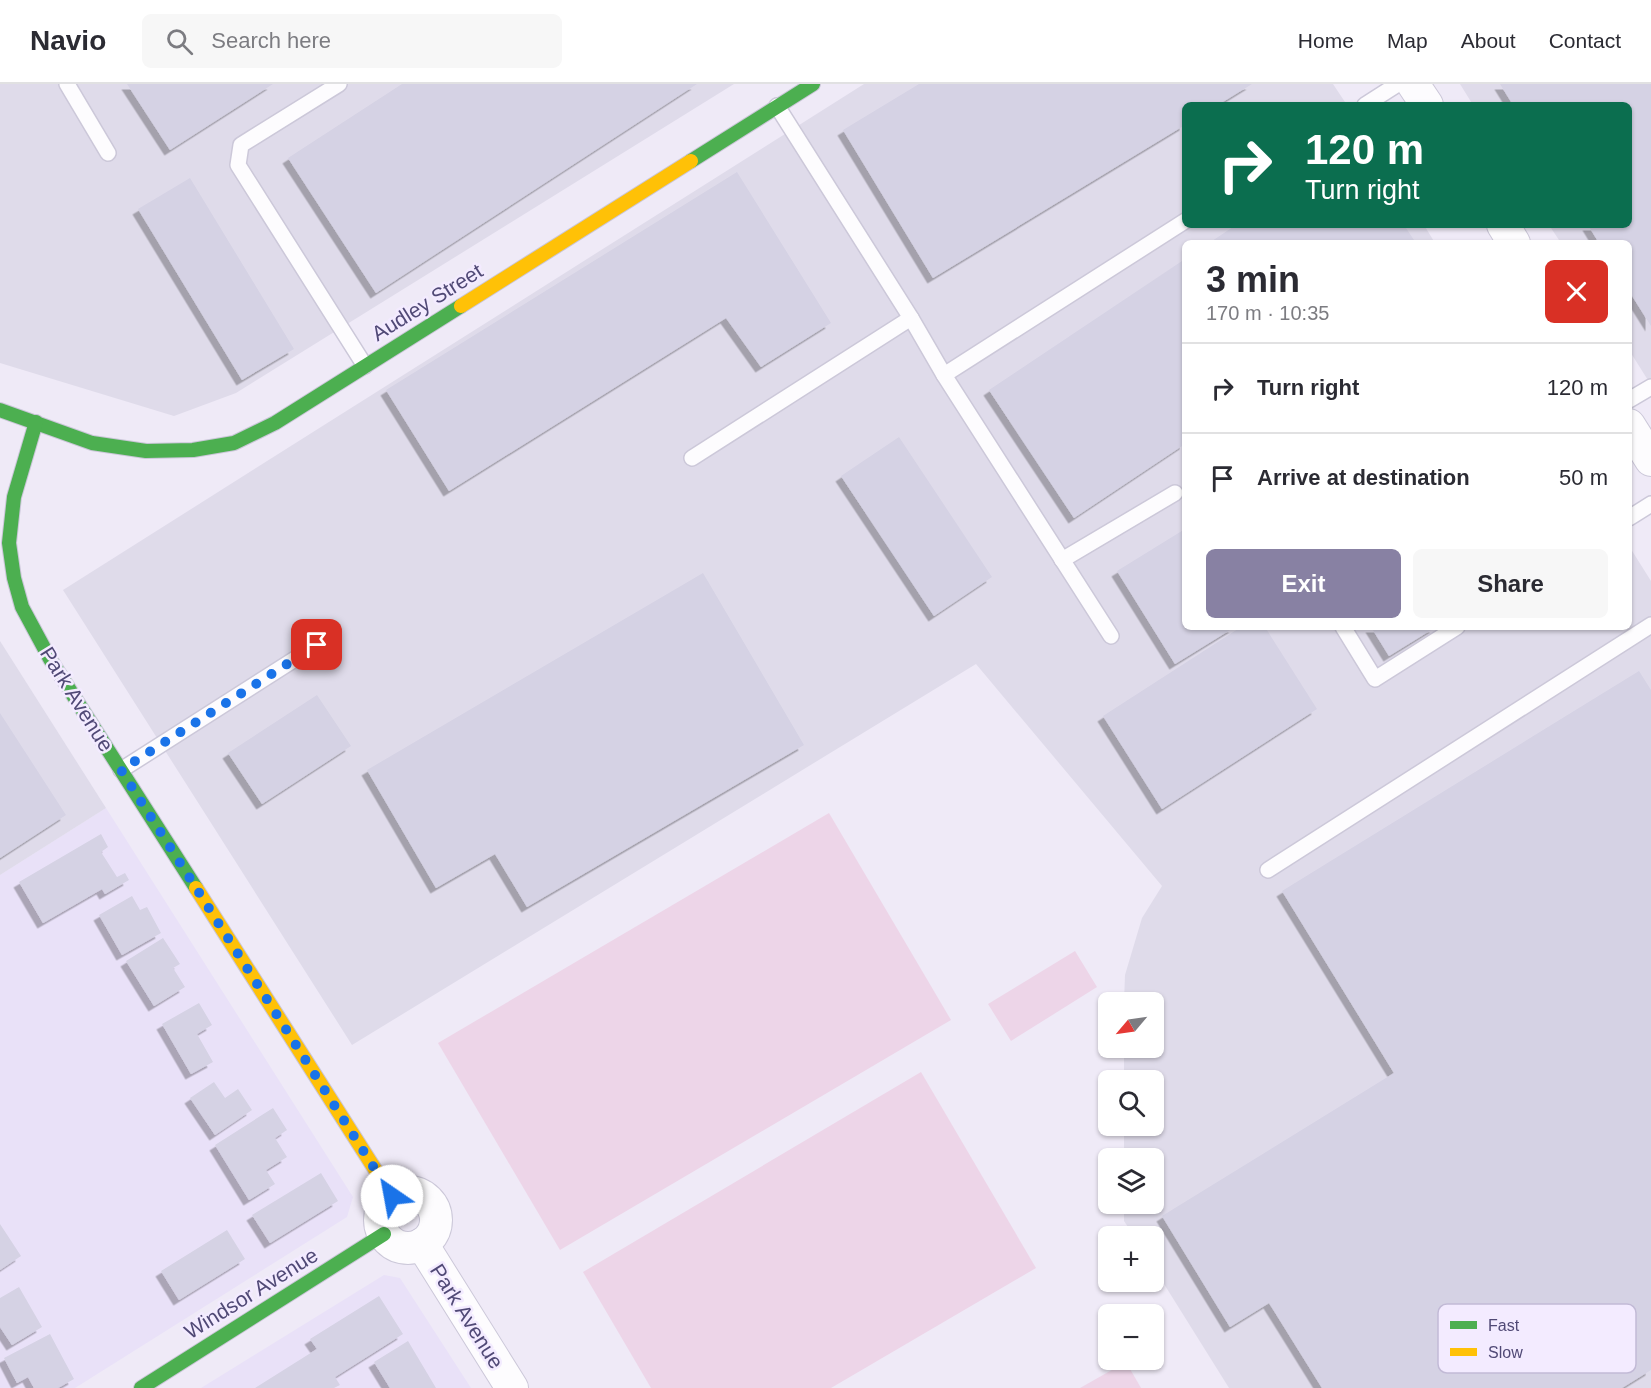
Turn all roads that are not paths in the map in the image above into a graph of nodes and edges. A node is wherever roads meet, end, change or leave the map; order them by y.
1 (67, 84) edge
2 (339, 84) edge
3 (813, 84) edge
4 (1398, 84) edge
5 (1413, 84) edge
6 (1370, 102) edge
7 (1425, 102) edge
8 (777, 106) junction
9 (108, 153) dead end
10 (1182, 223) edge
11 (911, 318) junction
12 (365, 366) junction
13 (944, 375) junction
14 (1651, 387) edge
15 (1632, 398) edge
16 (0, 410) edge
17 (36, 422) junction
18 (1632, 430) edge
19 (692, 458) dead end
20 (1651, 460) edge
21 (1176, 493) dead end
22 (1651, 504) edge
23 (1632, 516) edge
24 (1062, 560) junction
25 (1651, 625) edge
26 (1345, 630) edge
27 (1452, 630) edge
28 (1111, 636) dead end
29 (317, 645) dead end
30 (121, 770) junction
31 (1268, 870) dead end
32 (392, 1196) junction
33 (384, 1234) junction
34 (422, 1244) junction
35 (141, 1388) edge
36 (512, 1388) edge

1 - 9 lane
2 - 12 lane
3 - 8 street, Audley Street
4 - 6 lane
5 - 7 street
8 - 11 lane
8 - 12 street, Audley Street
10 - 13 lane
11 - 13 lane
11 - 19 lane
12 - 17 street, Audley Street
13 - 24 lane
14 - 15 lane
16 - 17 street
17 - 30 street, Park Avenue
18 - 20 street
21 - 24 lane
22 - 23 lane
24 - 28 lane
25 - 31 lane
26 - 27 lane
29 - 30 lane
30 - 32 street, Park Avenue
32 - 33 street
32 - 34 street
33 - 34 street
33 - 35 street, Windsor Avenue
34 - 36 street, Park Avenue

